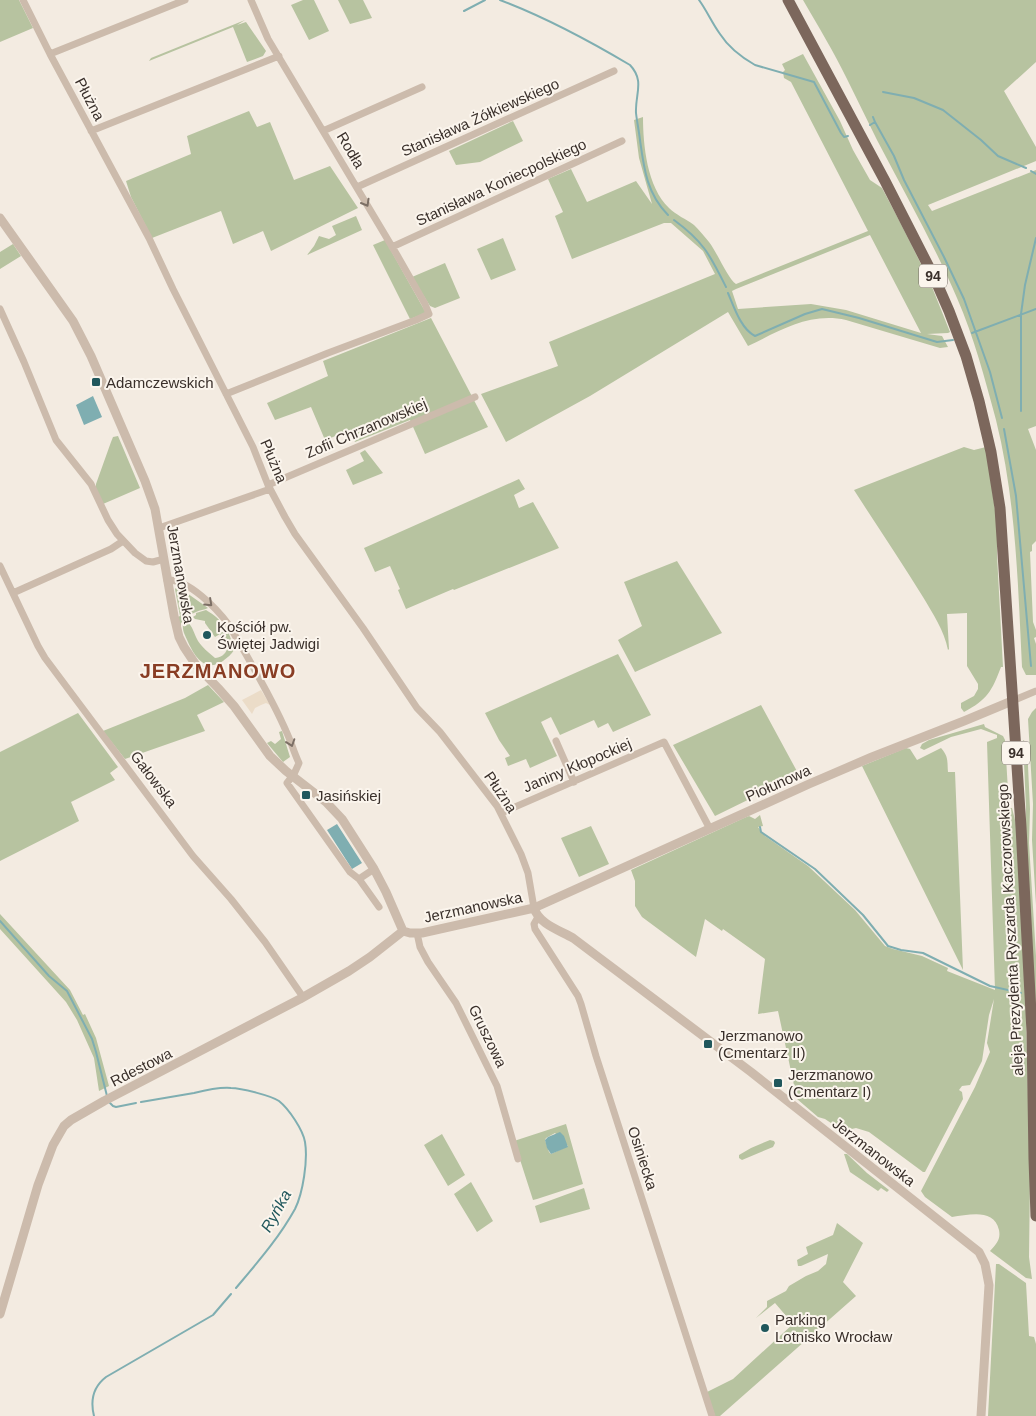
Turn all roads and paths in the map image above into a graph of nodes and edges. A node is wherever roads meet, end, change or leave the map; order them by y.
1 (23, 0) edge
2 (185, 0) edge
3 (251, 0) edge
4 (788, 0) edge
5 (50, 54) junction
6 (279, 56) junction
7 (614, 71) dead end
8 (422, 86) dead end
9 (91, 131) junction
10 (323, 131) junction
11 (622, 141) dead end
12 (357, 187) junction
13 (0, 218) edge
14 (392, 247) junction
15 (0, 309) edge
16 (226, 394) junction
17 (475, 397) dead end
18 (269, 487) junction
19 (159, 528) junction
20 (123, 541) junction
21 (164, 559) junction
22 (0, 566) edge
23 (168, 580) junction
24 (13, 593) junction
25 (1036, 691) edge
26 (1012, 701) junction
27 (556, 741) dead end
28 (292, 776) junction
29 (574, 782) junction
30 (501, 813) junction
31 (710, 829) junction
32 (374, 869) junction
33 (359, 879) junction
34 (379, 907) dead end
35 (534, 908) junction
36 (538, 917) junction
37 (403, 931) junction
38 (418, 933) junction
39 (304, 997) junction
40 (518, 1160) dead end
41 (1036, 1216) edge
42 (0, 1314) edge
43 (712, 1416) edge
44 (981, 1416) edge

1 - 5 street, Płużna
2 - 5 street
3 - 6 street, Rodła
4 - 26 main road, aleja Prezydenta Ryszarda Kaczorowskiego / 94
5 - 9 street, Płużna
6 - 9 street
6 - 10 street, Rodła
7 - 12 street, Stanisława Żółkiewskiego
8 - 10 street
9 - 16 street, Płużna
10 - 12 street, Rodła
11 - 14 street, Stanisława Koniecpolskiego
12 -> 14 street, Rodła
13 - 19 street, Jerzmanowska
14 - 16 street, Rodła
15 - 20 street
16 - 18 street, Płużna
17 - 18 street, Zofii Chrzanowskiej
18 - 19 street, Zofii Chrzanowskiej
18 - 30 street, Płużna
19 - 21 street, Jerzmanowska
20 - 21 street
20 - 24 street
21 - 23 street, Jerzmanowska
22 - 24 street, Gałowska
23 - 28 street, Jerzmanowska
23 -> 28 street
24 - 39 street, Gałowska
25 - 26 street, Piołunowa
26 - 31 street, Piołunowa
26 - 41 main road, aleja Prezydenta Ryszarda Kaczorowskiego / 94
27 - 29 street
28 - 32 street, Jerzmanowska
28 - 33 street
29 - 30 street, Janiny Kłopockiej
29 - 31 street, Janiny Kłopockiej
30 - 35 street, Płużna
31 - 35 street, Piołunowa
32 - 33 street
32 - 37 street, Jerzmanowska
33 - 34 street
35 - 36 street, Jerzmanowska
35 - 38 street, Jerzmanowska
36 - 43 street, Osiniecka
36 - 44 street, Jerzmanowska
37 - 38 street, Jerzmanowska
37 - 39 street, Rdestowa
38 - 40 street, Gruszowa
39 - 42 street, Rdestowa

